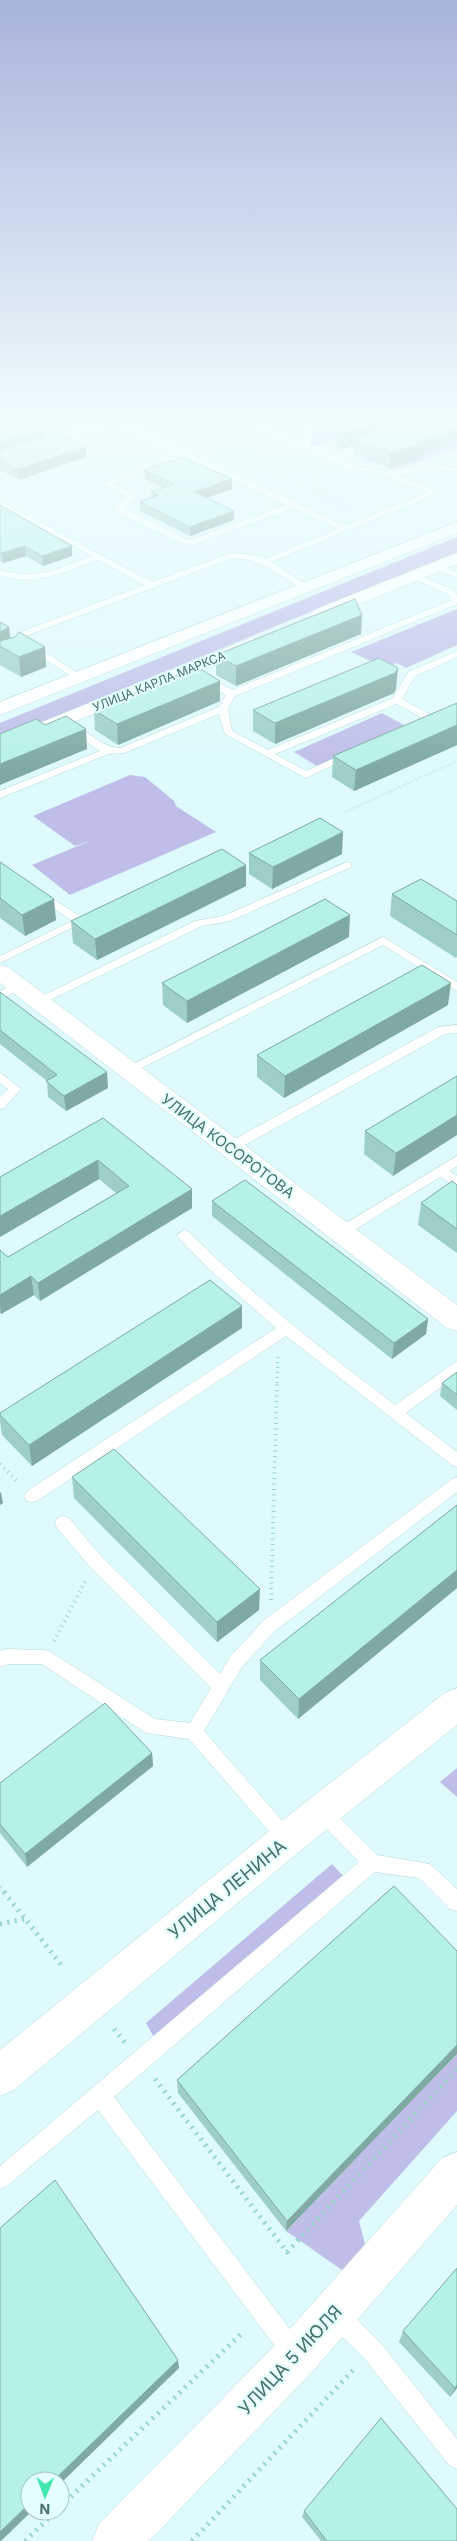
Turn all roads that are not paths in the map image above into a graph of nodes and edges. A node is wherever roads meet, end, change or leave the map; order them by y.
1 (63, 538) edge
2 (178, 538) edge
3 (204, 538) edge
4 (323, 538) edge
5 (431, 538) edge
6 (98, 557) junction
7 (457, 558) edge
8 (265, 562) junction
9 (436, 566) junction
10 (0, 572) edge
11 (414, 576) junction
12 (457, 576) edge
13 (152, 586) junction
14 (306, 588) junction
15 (457, 601) edge
16 (303, 622) edge
17 (267, 636) edge
18 (23, 642) junction
19 (457, 654) edge
20 (0, 658) edge
21 (189, 668) junction
22 (80, 678) junction
23 (231, 694) junction
24 (396, 700) junction
25 (223, 708) junction
26 (0, 709) edge
27 (61, 721) junction
28 (411, 726) edge
29 (0, 746) edge
30 (107, 751) junction
31 (358, 751) edge
32 (267, 754) junction
33 (0, 795) edge
34 (347, 865) dead end
35 (32, 888) edge
36 (97, 913) edge
37 (80, 921) junction
38 (0, 960) edge
39 (457, 987) edge
40 (14, 989) edge
41 (457, 1029) edge
42 (128, 1070) junction
43 (0, 1077) edge
44 (0, 1105) edge
45 (229, 1148) junction
46 (457, 1160) edge
47 (440, 1170) junction
48 (457, 1182) edge
49 (342, 1231) junction
50 (184, 1234) dead end
51 (457, 1320) edge
52 (283, 1330) junction
53 (457, 1367) edge
54 (397, 1412) junction
55 (457, 1461) edge
56 (457, 1483) edge
57 (32, 1496) dead end
58 (63, 1523) dead end
59 (0, 1660) edge
60 (221, 1686) junction
61 (457, 1704) edge
62 (194, 1732) junction
63 (322, 1812) junction
64 (287, 1839) junction
65 (372, 1863) junction
66 (457, 1902) edge
67 (0, 2076) edge
68 (100, 2096) junction
69 (457, 2173) edge
70 (0, 2179) edge
71 (334, 2313) junction
72 (296, 2356) junction
73 (457, 2457) edge
74 (116, 2541) edge

1 - 6 lane
2 - 3 lane
4 - 8 lane
5 - 14 street
6 - 10 lane
6 - 13 lane
7 - 9 street
8 - 13 lane
8 - 14 lane
9 - 11 street
9 - 12 lane
11 - 15 lane
11 - 16 street
13 - 18 lane
14 - 22 street
15 - 23 lane
17 - 21 street, УЛИЦА КАРЛА МАРКСА
18 - 20 lane
18 - 22 lane
19 - 24 lane
21 - 23 lane
21 - 27 street, УЛИЦА КАРЛА МАРКСА
22 - 26 street
23 - 25 lane
24 - 28 lane
24 - 32 lane
25 - 30 lane
25 - 32 lane
27 - 29 street, УЛИЦА КАРЛА МАРКСА
27 - 30 lane
30 - 33 lane
31 - 32 lane
34 - 40 lane
35 - 37 lane
36 - 37 lane
37 - 38 lane
39 - 42 lane
40 - 42 street, УЛИЦА КОСОРОТОВА
41 - 45 lane
42 - 45 street, УЛИЦА КОСОРОТОВА
43 - 44 lane
45 - 49 street, УЛИЦА КОСОРОТОВА
46 - 47 lane
47 - 48 lane
47 - 49 lane
49 - 51 street, УЛИЦА КОСОРОТОВА
50 - 52 lane
52 - 54 lane
52 - 57 lane
53 - 54 lane
54 - 55 lane
56 - 60 lane
58 - 60 lane
59 - 62 lane
60 - 62 lane
61 - 63 street, УЛИЦА ЛЕНИНА
62 - 64 lane
63 - 64 street, УЛИЦА ЛЕНИНА
63 - 65 lane
64 - 67 street, УЛИЦА ЛЕНИНА
65 - 66 lane
65 - 68 lane
68 - 70 lane
68 - 72 lane
69 - 71 street, УЛИЦА 5 ИЮЛЯ
71 - 72 street, УЛИЦА 5 ИЮЛЯ
71 - 73 lane
72 - 74 street, УЛИЦА 5 ИЮЛЯ

